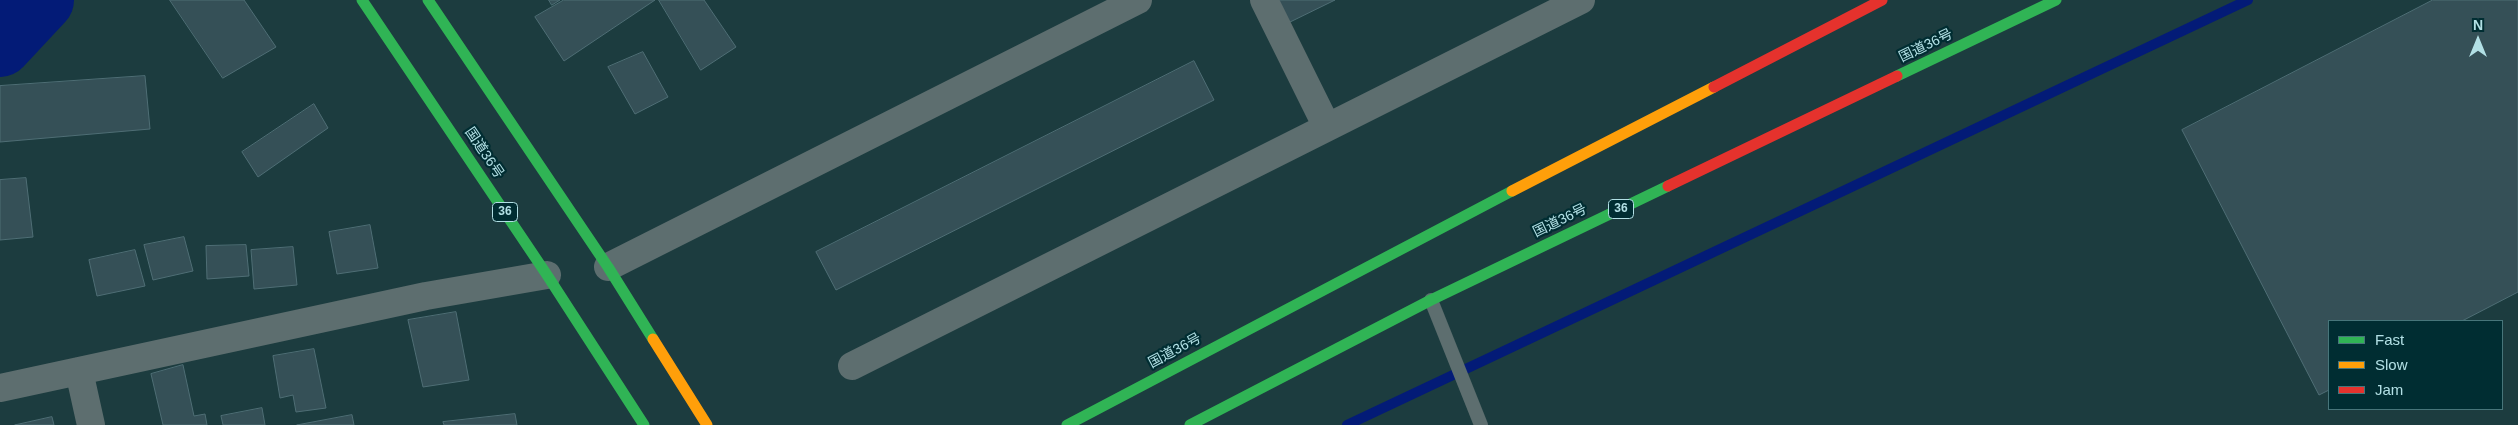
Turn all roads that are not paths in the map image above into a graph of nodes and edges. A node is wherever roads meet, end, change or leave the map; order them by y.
1 (362, 0) edge
2 (1138, 0) edge
3 (1264, 0) edge
4 (1581, 0) edge
5 (1882, 0) edge
6 (2056, 0) edge
7 (430, 1) edge
8 (1327, 127) junction
9 (608, 267) junction
10 (547, 275) junction
11 (1431, 300) junction
12 (852, 366) dead end
13 (79, 371) junction
14 (0, 388) edge
15 (91, 425) edge
16 (644, 425) edge
17 (707, 425) edge
18 (1067, 425) edge
19 (1190, 425) edge
20 (1481, 425) edge

1 - 10 highway, 国道36号 / 36
2 - 9 street
3 - 8 street
4 - 8 street
5 - 18 highway, 国道36号
6 - 11 highway, 国道36号 / 36
7 - 9 highway
8 - 12 street
9 - 17 highway
10 - 13 street
10 - 16 highway, 国道36号 / 36
11 - 19 highway, 国道36号 / 36
11 - 20 lane
13 - 14 street
13 - 15 street

